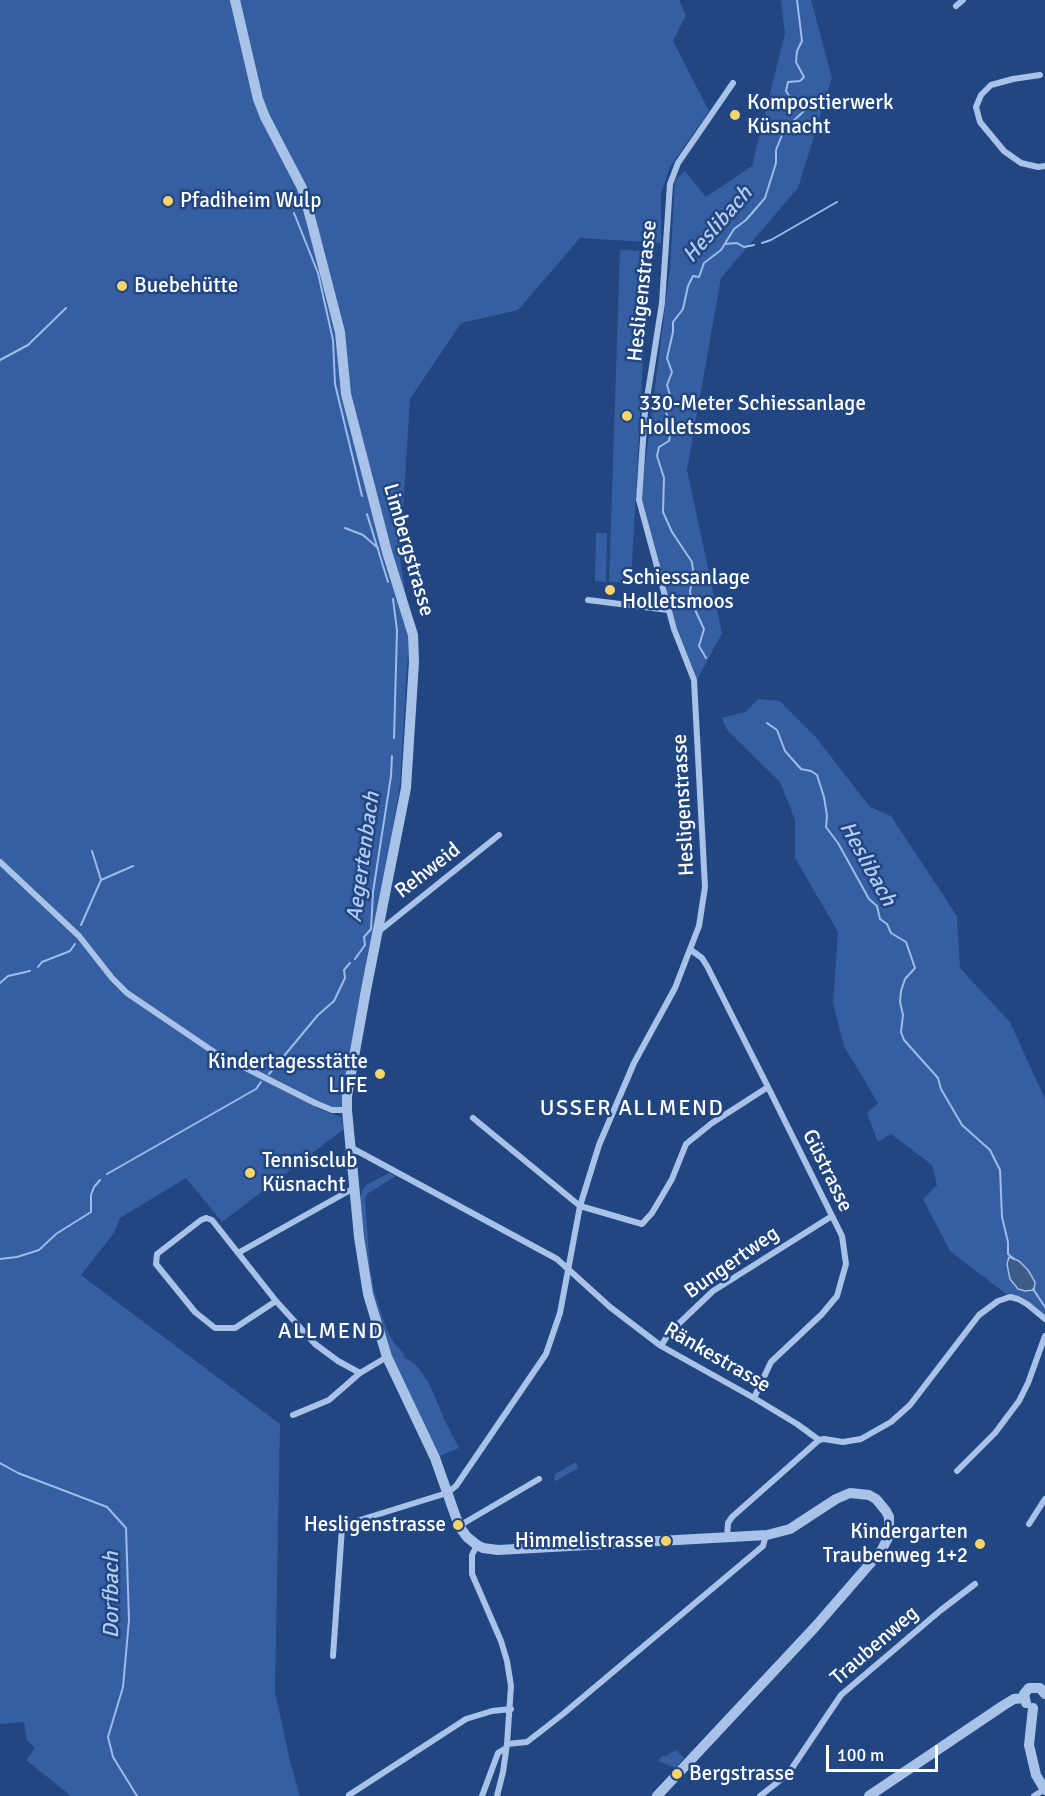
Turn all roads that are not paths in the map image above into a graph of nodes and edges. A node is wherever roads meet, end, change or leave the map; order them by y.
1 (236, 0) edge
2 (963, 0) edge
3 (956, 6) dead end
4 (1040, 75) dead end
5 (733, 83) dead end
6 (1045, 166) edge
7 (588, 600) dead end
8 (668, 610) junction
9 (499, 836) dead end
10 (0, 862) edge
11 (378, 932) junction
12 (691, 950) junction
13 (768, 1087) junction
14 (347, 1110) junction
15 (472, 1118) dead end
16 (350, 1147) junction
17 (354, 1188) junction
18 (580, 1206) junction
19 (832, 1216) junction
20 (238, 1252) junction
21 (568, 1268) junction
22 (276, 1301) junction
23 (1045, 1319) edge
24 (1045, 1336) edge
25 (661, 1346) junction
26 (387, 1357) junction
27 (360, 1373) junction
28 (754, 1398) junction
29 (293, 1415) dead end
30 (819, 1440) junction
31 (957, 1471) dead end
32 (539, 1479) dead end
33 (447, 1492) junction
34 (1045, 1499) edge
35 (1029, 1524) dead end
36 (459, 1526) junction
37 (766, 1535) junction
38 (728, 1537) junction
39 (477, 1545) junction
40 (975, 1584) dead end
41 (333, 1656) dead end
42 (1043, 1688) edge
43 (1024, 1698) junction
44 (1045, 1701) edge
45 (1034, 1708) junction
46 (511, 1709) junction
47 (507, 1746) junction
48 (1045, 1789) edge
49 (349, 1795) edge
50 (482, 1796) edge
51 (497, 1796) edge
52 (657, 1796) edge
53 (760, 1796) edge
54 (869, 1796) edge
55 (1034, 1796) edge

1 - 11 street, Limbergstrasse
2 - 3 street
4 - 6 street
5 - 8 street, Hesligenstrasse
7 - 8 street
8 - 12 street, Hesligenstrasse
9 - 11 street, Rehweid
10 - 14 street
11 - 14 street, Limbergstrasse
12 - 13 street, Güstrasse
12 - 18 street, Hesligenstrasse
13 - 18 street
13 - 19 street, Güstrasse
14 - 16 street, Limbergstrasse
15 - 18 street
16 - 17 street
16 - 21 street, Ränkestrasse
17 - 20 street
17 - 26 street
18 - 21 street, Hesligenstrasse
19 - 25 street, Bungertweg
19 - 28 street, Güstrasse
20 - 22 street
20 - 22 street
21 - 25 street, Ränkestrasse
21 - 33 street, Hesligenstrasse
22 - 27 street
23 - 30 street
24 - 31 street
25 - 28 street, Ränkestrasse
26 - 27 street
26 - 33 street
27 - 29 street
28 - 30 street, Ränkestrasse
30 - 38 street
32 - 36 street
33 - 36 street
33 - 41 street
34 - 35 street
36 - 39 street
37 - 38 street
37 - 47 street
37 - 52 street
38 - 39 street
39 - 46 street
40 - 53 street, Traubenweg
42 - 43 street
43 - 45 street
43 - 54 street
44 - 45 street
45 - 48 street
46 - 47 street
46 - 49 street
47 - 50 street
47 - 51 street
48 - 55 street

